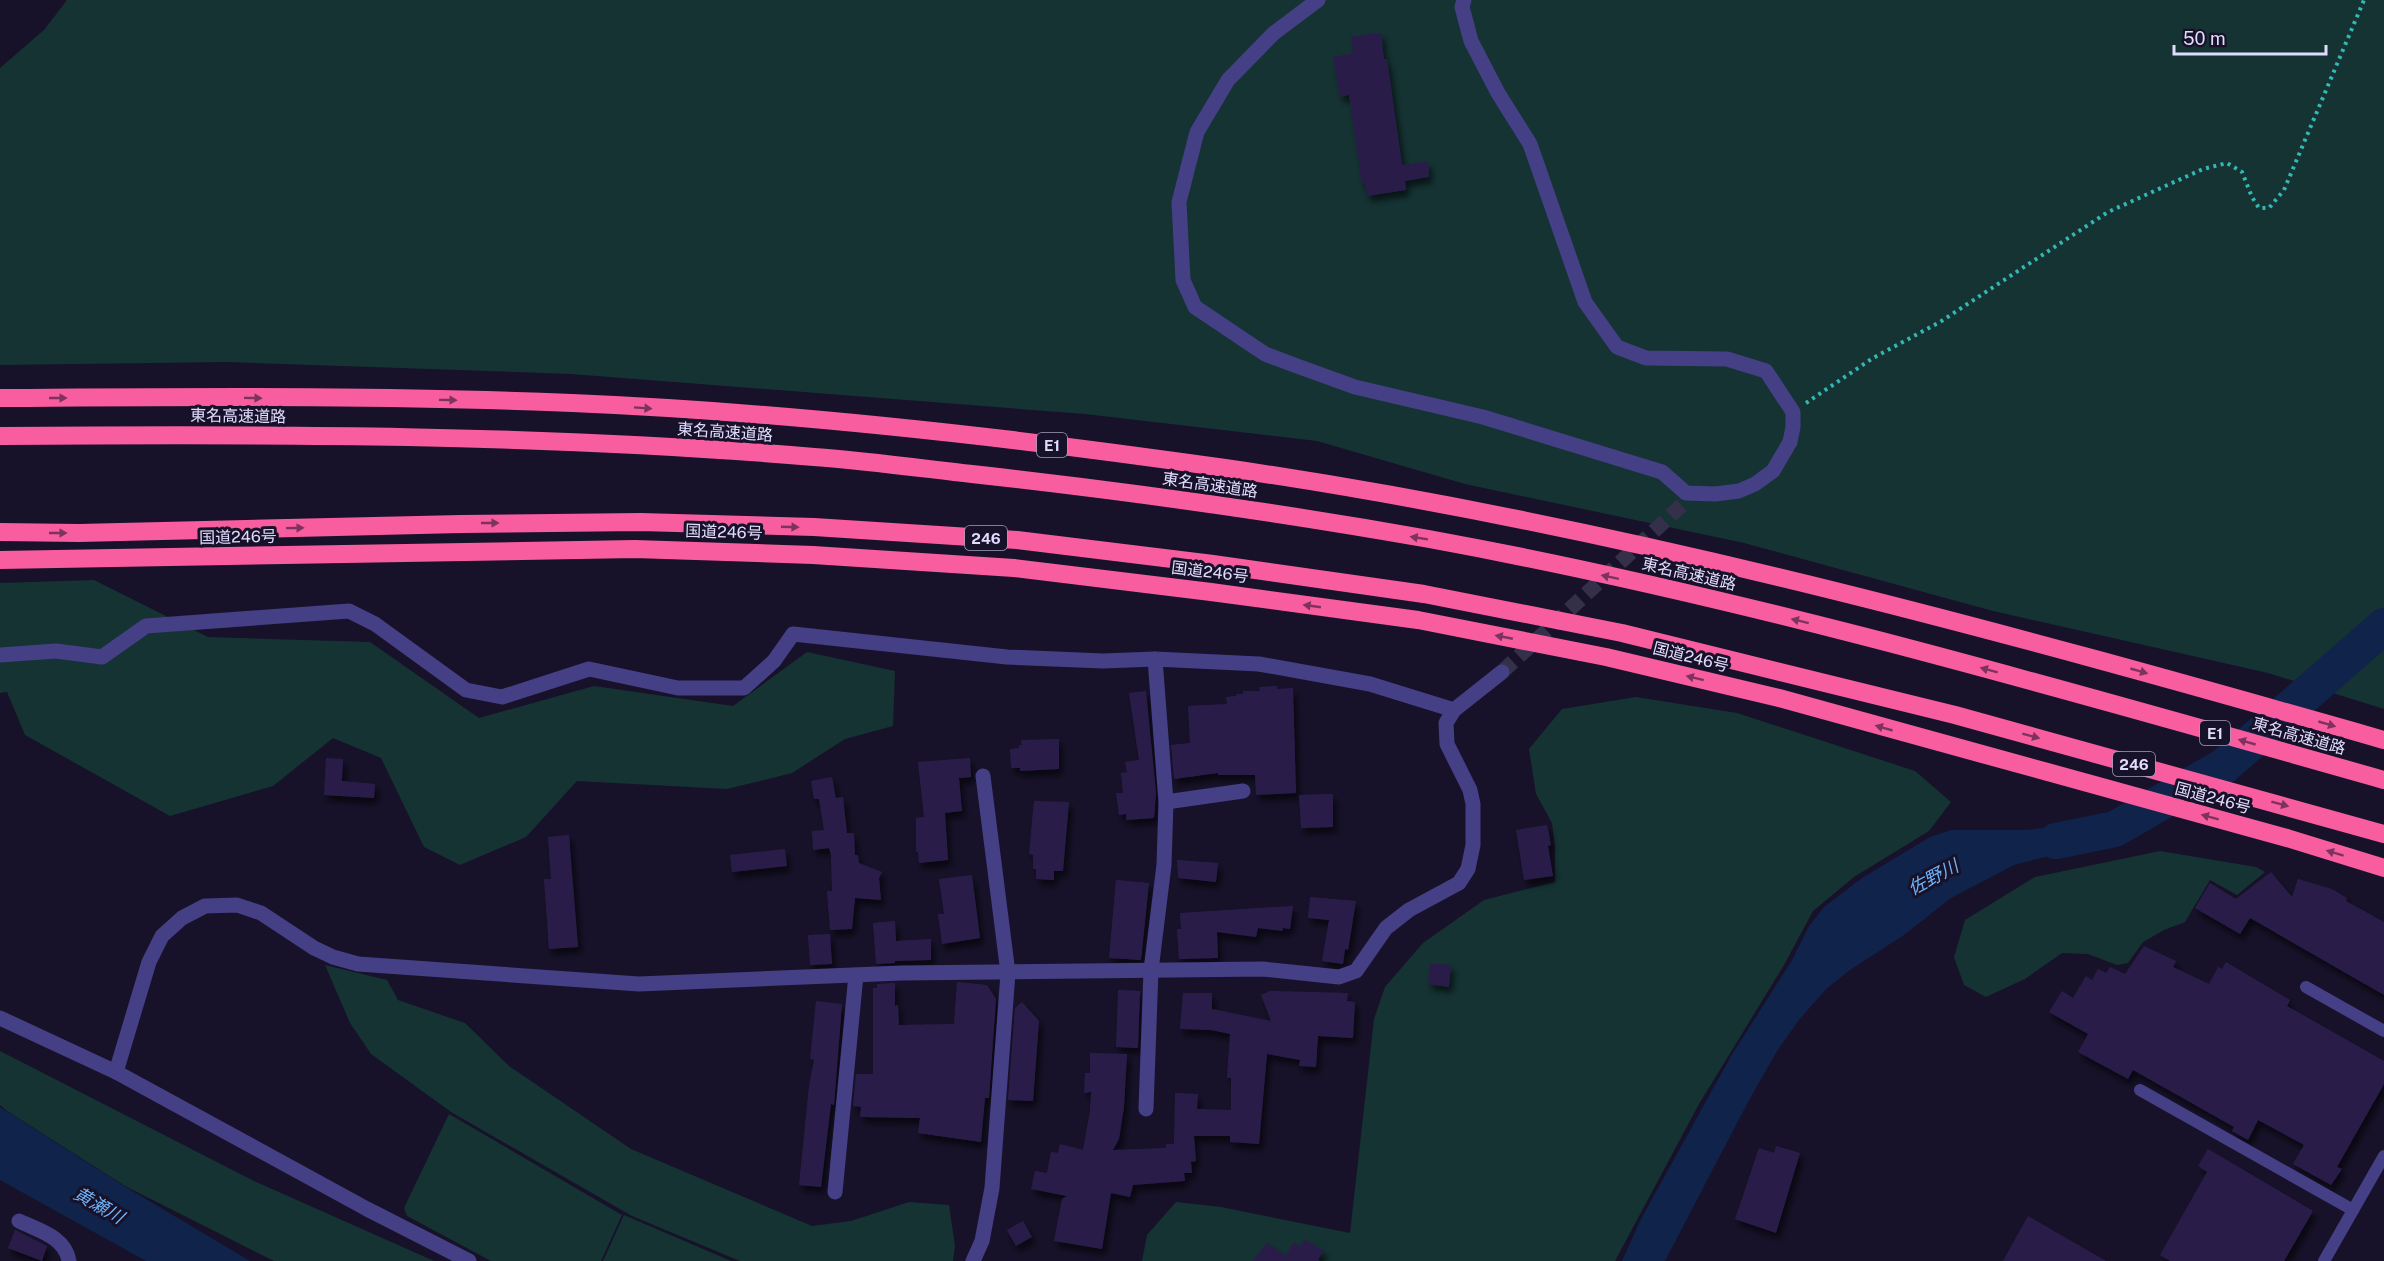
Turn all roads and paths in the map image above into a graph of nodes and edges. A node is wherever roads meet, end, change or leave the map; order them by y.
1 (1318, 0) edge
2 (1464, 0) edge
3 (2364, 0) edge
4 (0, 398) edge
5 (1792, 412) junction
6 (0, 436) edge
7 (0, 532) edge
8 (0, 560) edge
9 (0, 655) edge
10 (1155, 659) junction
11 (1502, 672) tunnel mouth
12 (1454, 710) junction
13 (2384, 740) edge
14 (983, 776) dead end
15 (2384, 780) edge
16 (1243, 791) dead end
17 (1166, 802) junction
18 (2384, 834) edge
19 (2384, 868) edge
20 (1151, 970) junction
21 (1008, 973) junction
22 (856, 975) junction
23 (2306, 987) dead end
24 (0, 1018) edge
25 (2384, 1031) edge
26 (116, 1072) junction
27 (2140, 1090) dead end
28 (1146, 1109) dead end
29 (2384, 1156) edge
30 (835, 1192) dead end
31 (2353, 1210) junction
32 (20, 1221) dead end
33 (69, 1261) edge
34 (469, 1261) edge
35 (973, 1261) edge
36 (2324, 1261) edge

1 - 5 street
2 - 5 street
3 - 5 path
4 -> 13 highway, 東名高速道路 / E1
15 -> 6 highway, 東名高速道路 / E1
7 -> 18 highway, 国道246号 / 246
19 -> 8 highway, 国道246号 / 246
9 - 10 street
10 - 12 street
10 - 17 street
11 - 12 street
12 - 20 street
14 - 21 street
16 - 17 street
17 - 20 street
20 - 21 street
20 - 28 street
21 - 22 street
21 - 35 street
22 - 26 street
22 - 30 street
23 - 25 lane
24 - 26 street
26 - 34 street
27 - 31 lane
29 - 31 lane
31 - 36 lane
32 - 33 street

